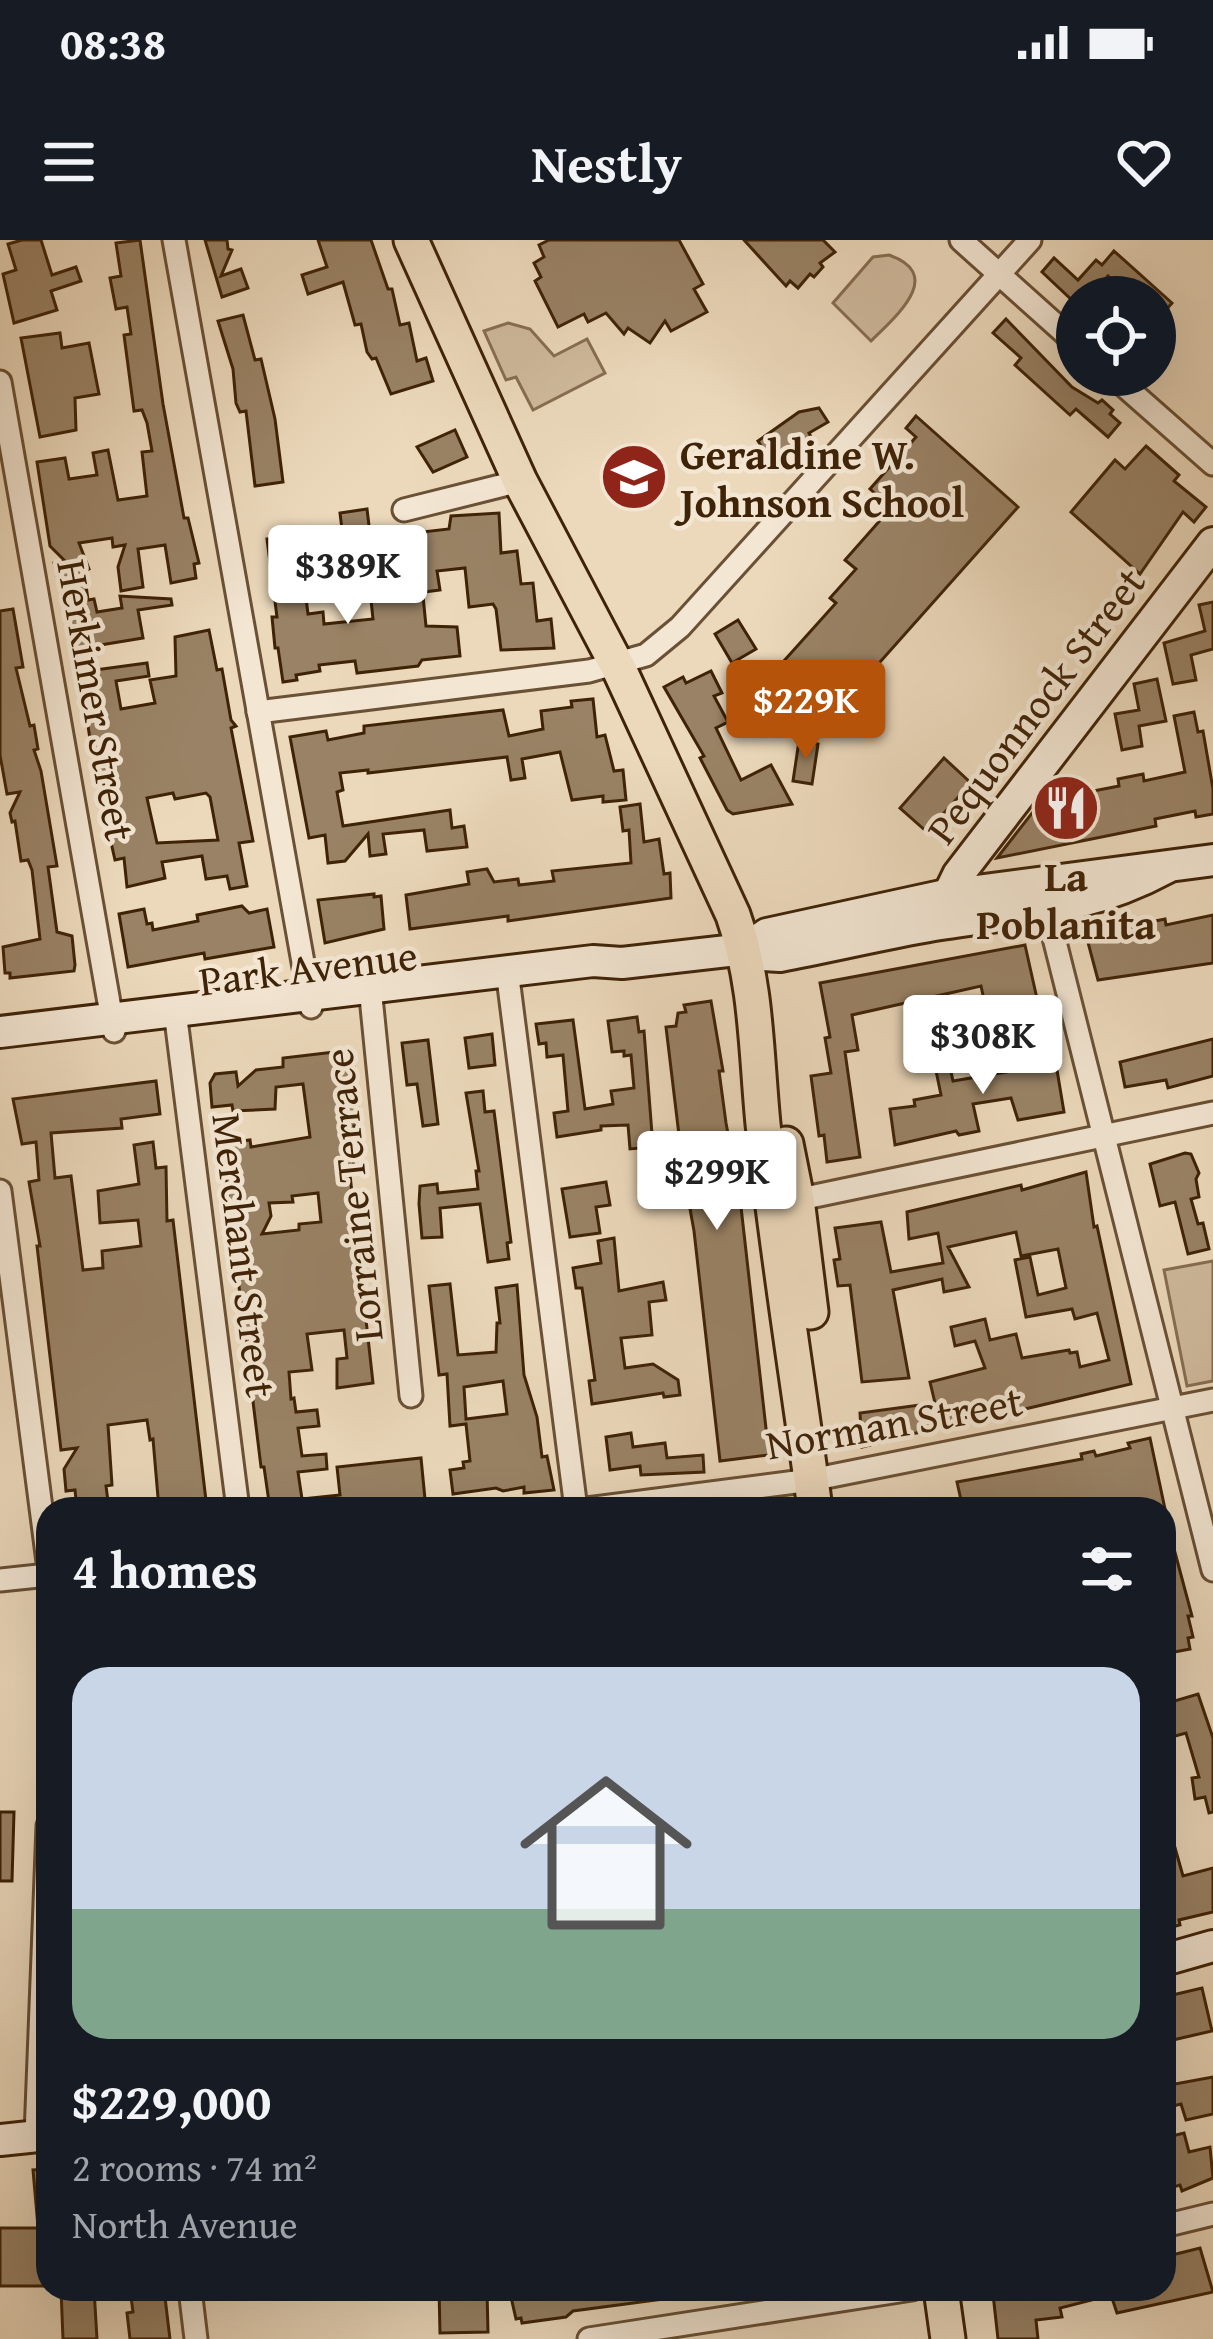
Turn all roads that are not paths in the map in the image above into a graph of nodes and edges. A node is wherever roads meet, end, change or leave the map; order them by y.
1 (174, 240) edge
2 (411, 240) edge
3 (961, 240) edge
4 (1030, 240) edge
5 (999, 274) junction
6 (1056, 325) edge
7 (0, 382) edge
8 (1136, 396) edge
9 (1213, 464) edge
10 (520, 481) junction
11 (404, 510) dead end
12 (1213, 543) edge
13 (616, 665) junction
14 (258, 712) junction
15 (1213, 860) edge
16 (1166, 868) junction
17 (946, 895) junction
18 (1047, 910) junction
19 (937, 925) junction
20 (745, 949) junction
21 (508, 978) junction
22 (370, 994) junction
23 (310, 1002) junction
24 (175, 1018) junction
25 (114, 1026) junction
26 (0, 1032) edge
27 (0, 1048) edge
28 (1213, 1113) edge
29 (1105, 1137) junction
30 (0, 1191) edge
31 (786, 1202) junction
32 (411, 1396) dead end
33 (1213, 1400) edge
34 (1173, 1408) junction
35 (823, 1493) edge
36 (40, 1497) edge
37 (236, 1497) edge
38 (574, 1497) edge
39 (764, 1497) edge
40 (1213, 1570) edge
41 (36, 1576) edge
42 (0, 1580) edge
43 (1213, 1946) edge
44 (36, 1955) edge
45 (1176, 1957) edge
46 (19, 2137) edge
47 (1213, 2214) edge
48 (1176, 2223) edge
49 (191, 2301) edge
50 (837, 2301) edge
51 (917, 2301) edge
52 (943, 2301) edge
53 (196, 2339) edge
54 (589, 2339) edge
55 (925, 2339) edge
56 (948, 2339) edge

1 - 14 street
2 - 10 main road
3 - 5 street
4 - 5 street
5 - 6 street
5 - 13 street
7 - 25 street, Herkimer Street
8 - 9 street
10 - 11 street
10 - 13 main road
12 - 17 main road, Pequonnock Street
13 - 14 street
13 - 20 main road
14 - 23 street
15 - 16 main road, Park Avenue
16 - 17 main road, Park Avenue
16 - 18 main road, Park Avenue
17 - 19 main road, Pequonnock Street
17 - 20 main road, Park Avenue
18 - 19 main road, Park Avenue
18 - 29 street
19 - 20 main road, Park Avenue
20 - 21 main road, Park Avenue
20 - 31 main road
21 - 22 main road, Park Avenue
21 - 38 street
22 - 23 main road, Park Avenue
22 - 32 street, Lorraine Terrace
23 - 24 main road, Park Avenue
24 - 25 main road, Park Avenue
24 - 37 street, Merchant Street
25 - 26 main road, Park Avenue
25 - 27 main road, Park Avenue
28 - 29 street
29 - 31 street
29 - 34 street
30 - 36 street
31 - 35 main road
33 - 34 street, Norman Street
34 - 35 street, Norman Street
34 - 40 street
35 - 39 street, Norman Street
41 - 42 street
43 - 45 main road
44 - 46 street
47 - 48 street
49 - 53 street
50 - 54 street
51 - 55 main road
52 - 56 main road

